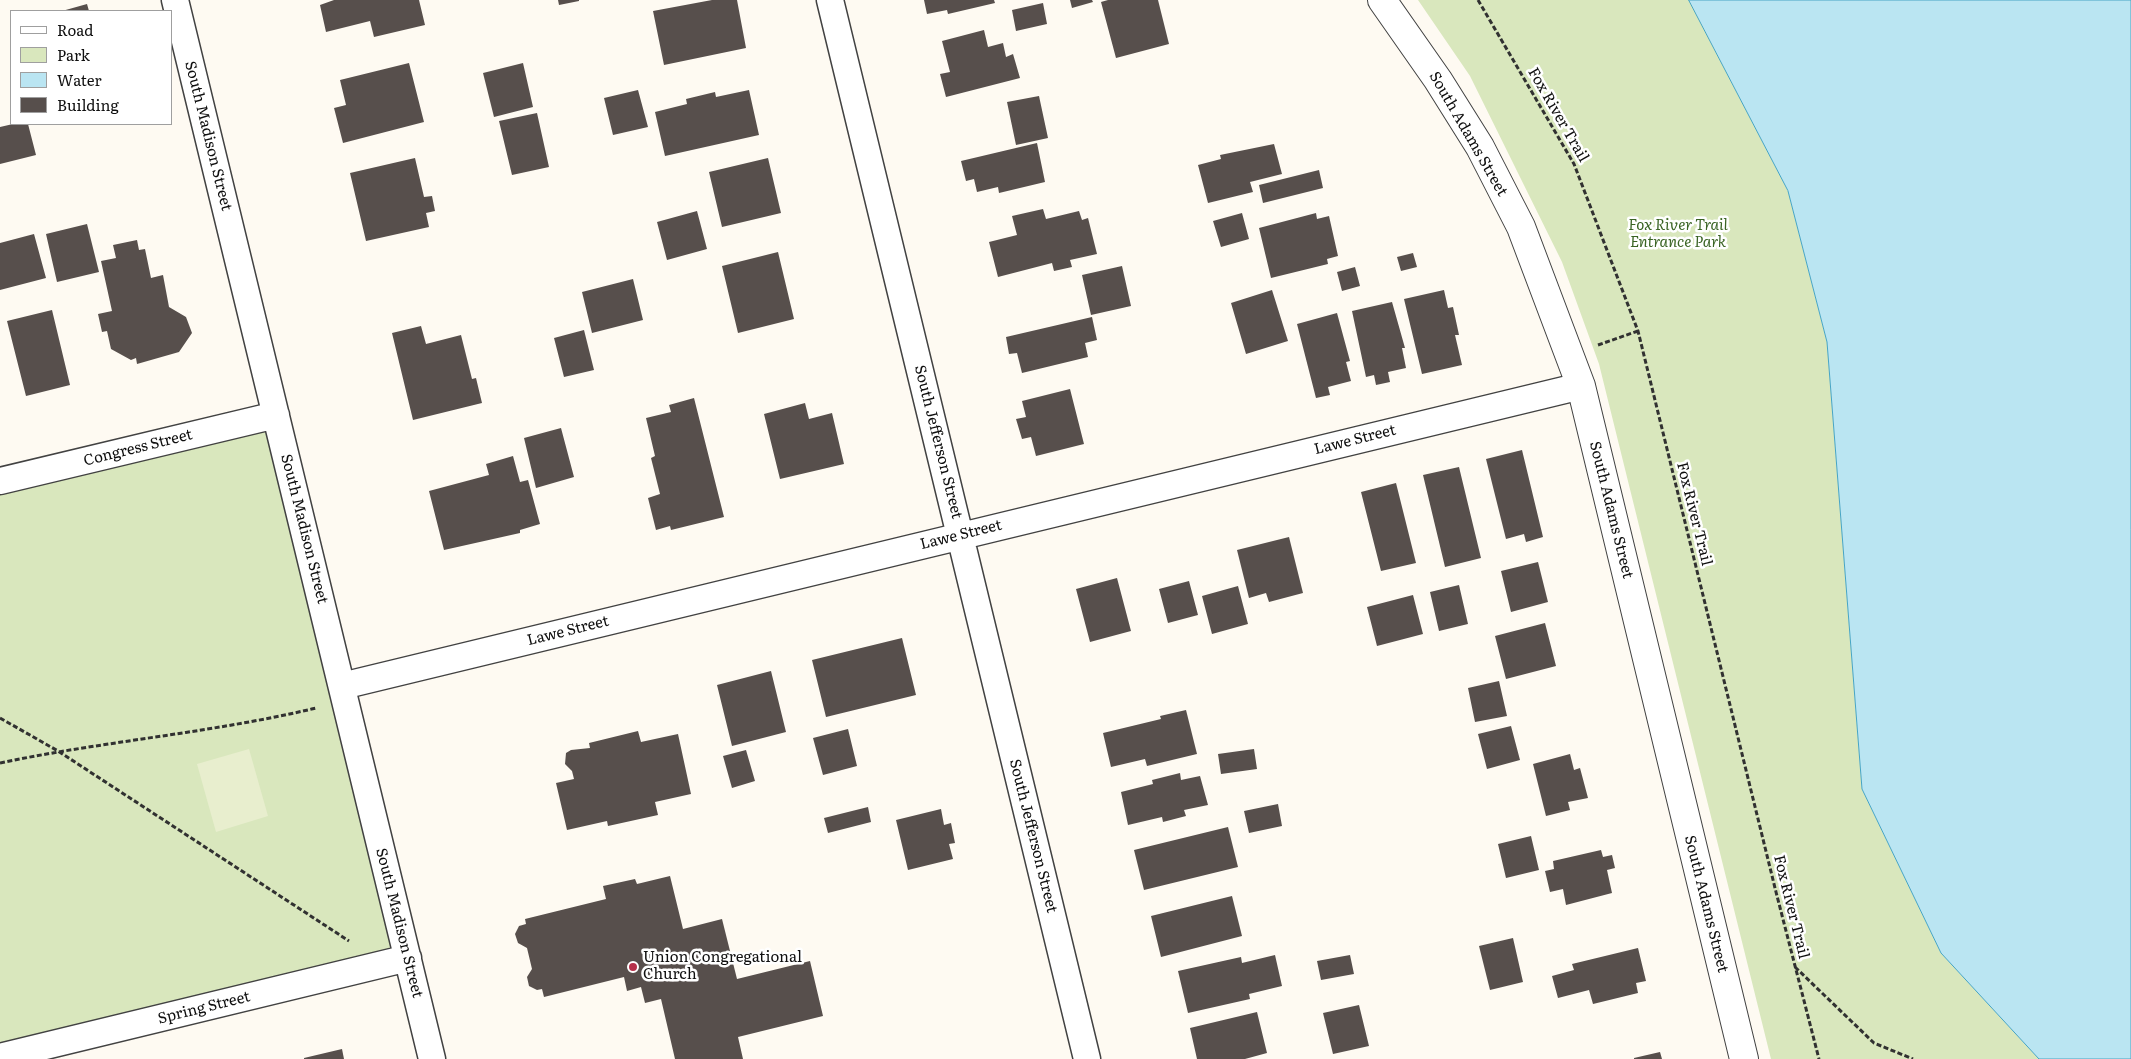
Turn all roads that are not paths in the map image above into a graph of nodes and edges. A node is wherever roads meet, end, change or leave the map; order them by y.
1 (175, 0) edge
2 (830, 0) edge
3 (1382, 0) edge
4 (1581, 386) junction
5 (276, 415) junction
6 (0, 481) edge
7 (960, 536) junction
8 (344, 694) junction
9 (408, 958) junction
10 (0, 1057) edge
11 (432, 1059) edge
12 (1087, 1059) edge
13 (1744, 1059) edge

1 - 5 street, South Madison Street
2 - 7 street, South Jefferson Street
3 - 4 street, South Adams Street
4 - 7 street, Lawe Street
4 - 13 street, South Adams Street
5 - 6 street, Congress Street
5 - 8 street, South Madison Street
7 - 8 street, Lawe Street
7 - 12 street, South Jefferson Street
8 - 9 street, South Madison Street
9 - 10 street, Spring Street
9 - 11 street, South Madison Street

